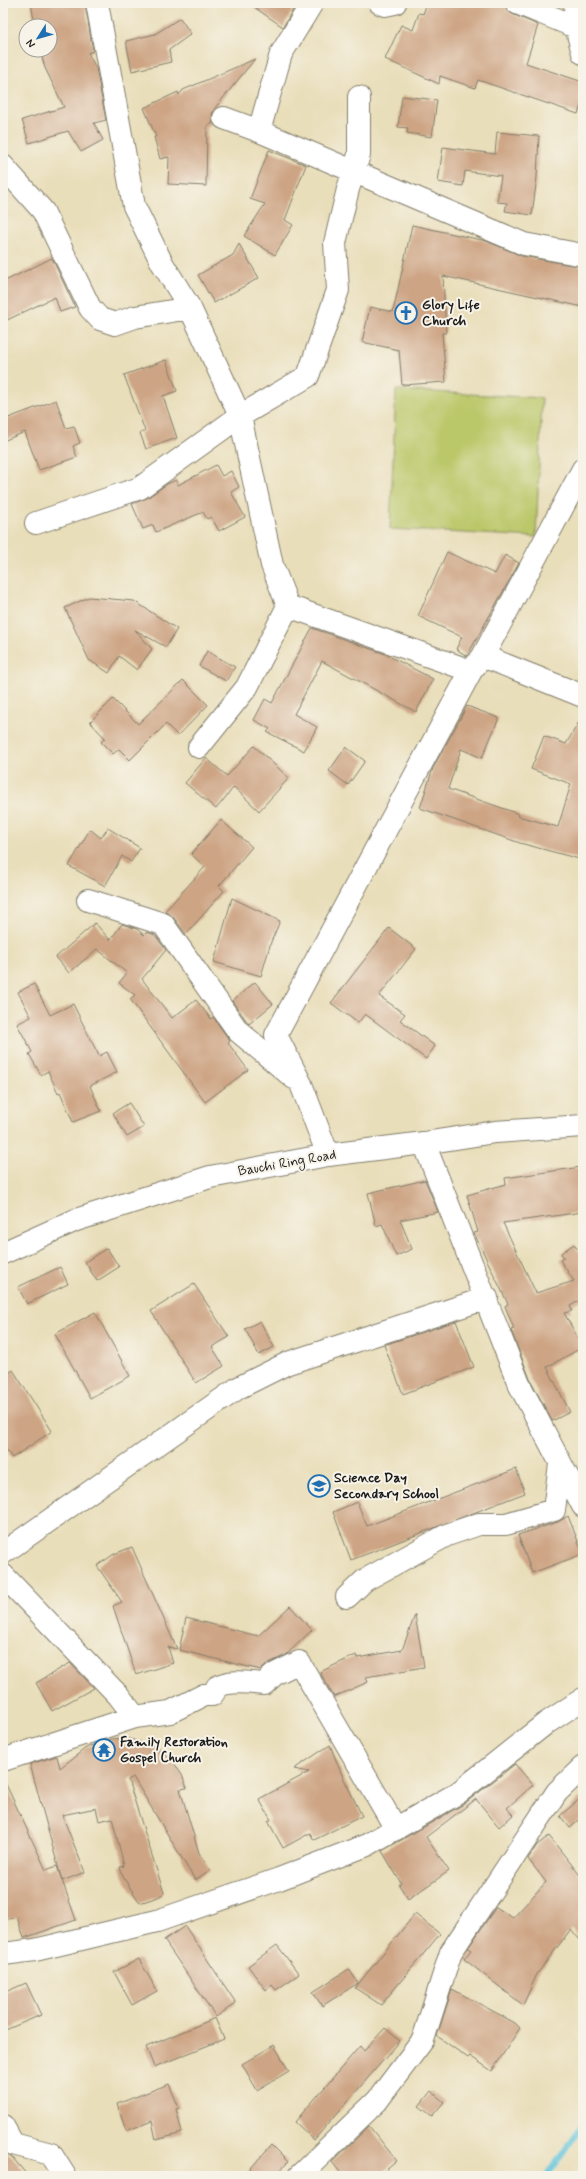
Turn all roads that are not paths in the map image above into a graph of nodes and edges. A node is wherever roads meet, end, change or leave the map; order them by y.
1 (97, 3) edge
2 (312, 3) edge
3 (380, 3) edge
4 (395, 3) edge
5 (517, 3) edge
6 (575, 3) edge
7 (576, 27) junction
8 (583, 53) edge
9 (359, 97) dead end
10 (224, 118) dead end
11 (259, 131) junction
12 (3, 166) edge
13 (354, 171) junction
14 (583, 255) edge
15 (190, 308) junction
16 (240, 416) junction
17 (583, 468) edge
18 (36, 523) dead end
19 (288, 606) junction
20 (477, 664) junction
21 (583, 696) edge
22 (199, 747) dead end
23 (88, 900) dead end
24 (302, 1084) junction
25 (583, 1126) edge
26 (424, 1143) junction
27 (328, 1155) junction
28 (3, 1252) edge
29 (487, 1298) junction
30 (560, 1464) junction
31 (583, 1506) edge
32 (3, 1553) edge
33 (3, 1575) edge
34 (347, 1597) dead end
35 (583, 1699) edge
36 (135, 1717) junction
37 (3, 1760) edge
38 (583, 1767) edge
39 (396, 1829) junction
40 (3, 1954) edge
41 (3, 2126) edge
42 (65, 2176) edge
43 (299, 2176) edge

1 - 15 street
2 - 11 street
3 - 4 street
5 - 7 street
6 - 7 street
7 - 8 street
9 - 13 street
10 - 11 street
11 - 13 street
12 - 15 street
13 - 14 street
13 - 16 street
15 - 16 street
16 - 18 street
16 - 19 street
17 - 20 street
19 - 20 street
19 - 22 street
20 - 21 street
20 - 24 street
23 - 24 street
24 - 27 street
25 - 26 street, Bauchi Ring Road
26 - 27 street, Bauchi Ring Road
26 - 29 street
27 - 28 street, Bauchi Ring Road
29 - 30 street
29 - 32 street
30 - 31 street
30 - 34 street
33 - 36 street
35 - 39 street
36 - 37 street
36 - 39 street
38 - 43 street
39 - 40 street
41 - 42 street

